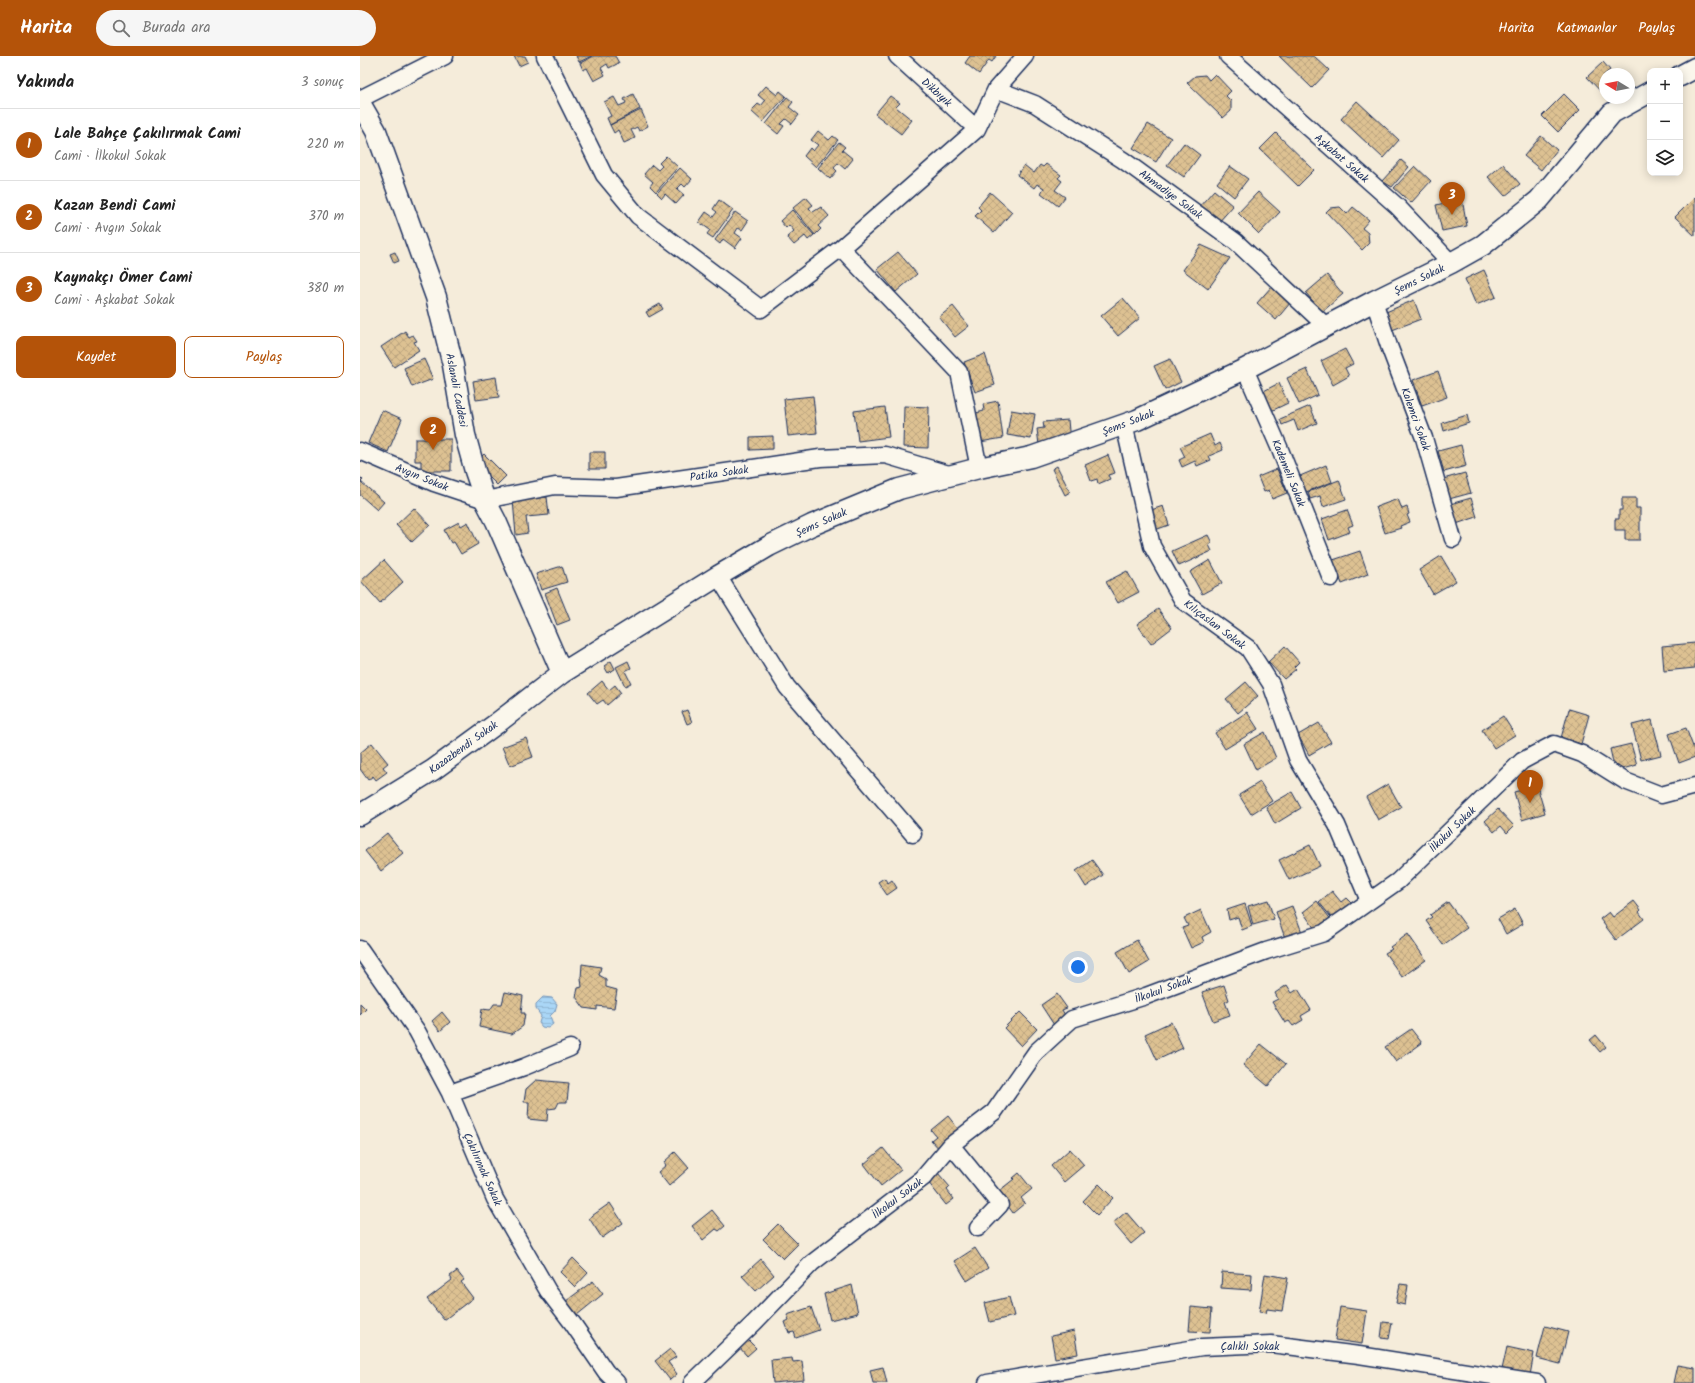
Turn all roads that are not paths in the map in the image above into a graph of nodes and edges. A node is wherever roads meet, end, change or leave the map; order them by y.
1 (445, 56) edge
2 (545, 56) edge
3 (897, 56) edge
4 (1025, 56) edge
5 (1228, 56) edge
6 (1695, 68) edge
7 (1683, 74) edge
8 (996, 89) junction
9 (1647, 94) edge
10 (360, 99) edge
11 (360, 103) edge
12 (977, 129) junction
13 (841, 248) junction
14 (1451, 263) junction
15 (1374, 301) junction
16 (1327, 327) junction
17 (1245, 369) junction
18 (1124, 424) junction
19 (360, 451) edge
20 (978, 468) junction
21 (952, 474) junction
22 (485, 500) junction
23 (1453, 539) dead end
24 (718, 576) junction
25 (1331, 578) dead end
26 (562, 673) junction
27 (1695, 786) edge
28 (360, 815) edge
29 (913, 834) dead end
30 (1370, 902) junction
31 (360, 949) edge
32 (570, 1048) dead end
33 (450, 1093) junction
34 (951, 1145) junction
35 (978, 1228) dead end
36 (617, 1383) edge
37 (692, 1383) edge
38 (987, 1383) edge
39 (1537, 1383) edge

1 - 10 street
2 - 13 street
3 - 12 street, Dikbıyık
4 - 8 street
5 - 14 street, Aşkabat Sokak
6 - 7 street
8 - 12 street
8 - 16 street, Ahmadiye Sokak
9 - 14 street, Şems Sokak
11 - 22 street, Aslanali Caddesi
12 - 13 street
13 - 20 street
14 - 15 street, Şems Sokak
15 - 16 street, Şems Sokak
15 - 23 street, Kalemci Sokak
16 - 17 street, Şems Sokak
17 - 18 street, Şems Sokak
17 - 25 street, Kademeli Sokak
18 - 20 street, Şems Sokak
18 - 30 street, Kılıçaslan Sokak
19 - 22 street, Avgın Sokak
20 - 21 street, Şems Sokak
21 - 22 street, Patika Sokak
21 - 24 street, Şems Sokak
22 - 26 street, Aslanali Caddesi
24 - 26 street, Şems Sokak
24 - 29 street
26 - 28 street, Kazazbendi Sokak
27 - 30 street, İlkokul Sokak
30 - 34 street, İlkokul Sokak
31 - 33 street, Çakılırmak Sokak
32 - 33 street
33 - 36 street, Çakılırmak Sokak
34 - 35 street
34 - 37 street, İlkokul Sokak
38 - 39 street, Çalıklı Sokak

